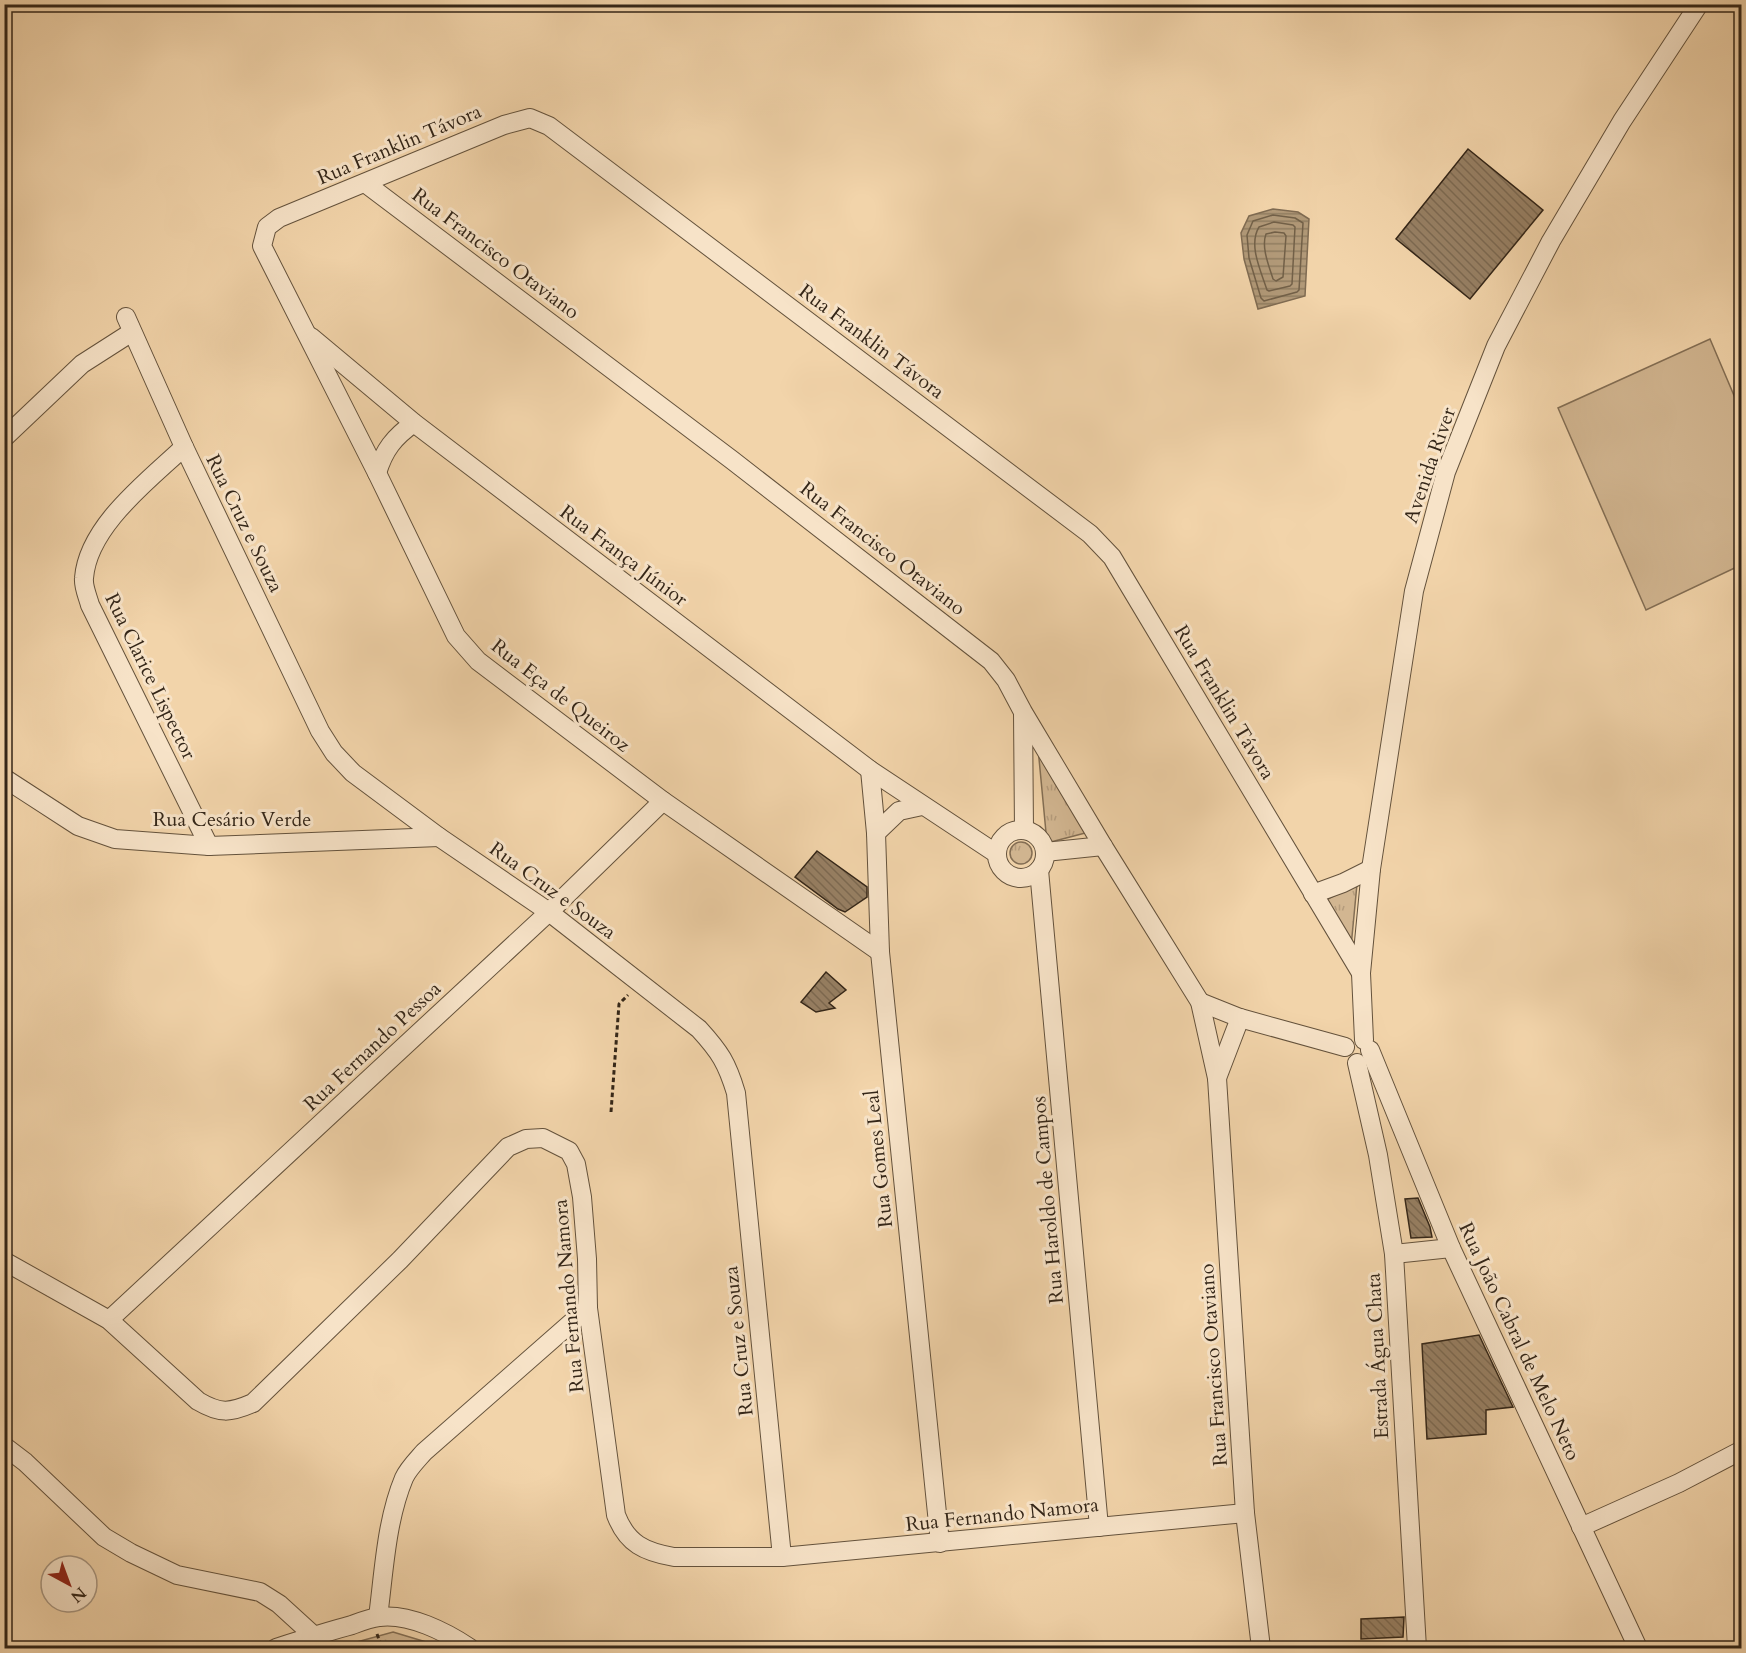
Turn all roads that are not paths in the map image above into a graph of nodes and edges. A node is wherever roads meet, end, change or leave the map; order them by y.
1 (1699, 4) edge
2 (365, 183) junction
3 (262, 246) joint
4 (305, 332) junction
5 (414, 423) junction
6 (4, 438) edge
7 (184, 447) junction
8 (377, 473) junction
9 (1023, 712) junction
10 (870, 771) junction
11 (4, 778) edge
12 (663, 801) junction
13 (922, 806) junction
14 (1024, 830) junction
15 (876, 833) junction
16 (440, 837) junction
17 (209, 846) junction
18 (1103, 846) junction
19 (998, 854) junction
20 (1042, 861) junction
21 (1371, 868) junction
22 (1313, 894) junction
23 (549, 912) junction
24 (880, 952) junction
25 (1361, 973) junction
26 (1200, 1002) junction
27 (1239, 1018) junction
28 (1357, 1044) junction
29 (1217, 1078) junction
30 (1451, 1248) junction
31 (1394, 1254) junction
32 (4, 1261) edge
33 (588, 1308) junction
34 (109, 1320) junction
35 (4, 1446) edge
36 (1742, 1450) edge
37 (1245, 1513) junction
38 (1099, 1527) junction
39 (1581, 1527) junction
40 (940, 1543) junction
41 (782, 1557) junction
42 (378, 1617) junction
43 (313, 1635) junction
44 (1417, 1640) edge
45 (276, 1648) edge
46 (470, 1648) edge
47 (1261, 1648) edge
48 (1427, 1648) edge
49 (1638, 1648) edge

1 - 21 street, Avenida River
2 - 3 street, Rua Franklin Távora
2 - 9 street, Rua Francisco Otaviano
2 - 22 street, Rua Franklin Távora
3 - 4 street, Rua Eça de Queiroz
4 - 5 street, Rua França Júnior
4 - 8 street, Rua Eça de Queiroz
5 - 8 street
5 - 10 street, Rua França Júnior
6 - 7 street, Rua Cruz e Souza
7 - 16 street, Rua Cruz e Souza
7 - 17 street, Rua Clarice Lispector
8 - 12 street, Rua Eça de Queiroz
9 - 14 street
9 - 18 street, Rua Francisco Otaviano
10 - 13 street, Rua França Júnior
10 - 15 street, Rua Gomes Leal
11 - 17 street, Rua Cesário Verde
12 - 23 street, Rua Fernando Pessoa
12 - 24 street, Rua Eça de Queiroz
13 - 15 street
13 - 19 street, Rua França Júnior
14 - 19 street
14 - 20 street
15 - 24 street, Rua Gomes Leal
16 - 17 street, Rua Cesário Verde
16 - 23 street, Rua Cruz e Souza
18 - 20 street
18 - 26 street, Rua Francisco Otaviano
19 - 20 street
20 - 38 street, Rua Haroldo de Campos
21 - 22 street
21 - 25 street, Avenida River
22 - 25 street, Rua Franklin Távora
23 - 34 street, Rua Fernando Pessoa
23 - 41 street, Rua Cruz e Souza
24 - 40 street, Rua Gomes Leal
25 - 28 street, Avenida River
26 - 27 street
26 - 29 street, Rua Francisco Otaviano
27 - 28 street
27 - 29 street, Rua Francisco Otaviano
28 - 30 street, Rua João Cabral de Melo Neto
28 - 31 street, Estrada Água Chata
29 - 37 street, Rua Francisco Otaviano
30 - 31 street
30 - 39 street, Rua João Cabral de Melo Neto
31 - 44 street, Estrada Água Chata
32 - 34 street, Rua Fernando Namora
33 - 34 street, Rua Fernando Namora
33 - 41 street, Rua Fernando Namora
33 - 42 street
35 - 43 street
36 - 39 street
37 - 38 street, Rua Fernando Namora
37 - 47 street, Rua Francisco Otaviano
38 - 40 street, Rua Fernando Namora
39 - 49 street, Rua João Cabral de Melo Neto
40 - 41 street, Rua Fernando Namora
42 - 43 street
42 - 46 street
43 - 45 street
44 - 48 street

